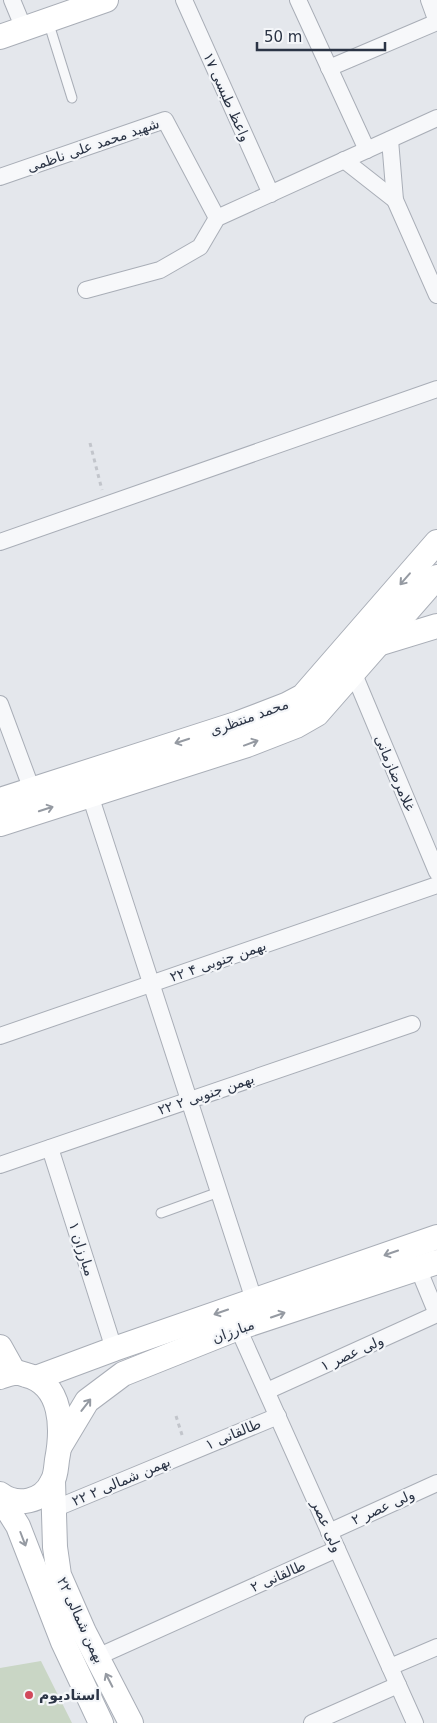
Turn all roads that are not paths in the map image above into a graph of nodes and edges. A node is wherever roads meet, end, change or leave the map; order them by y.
1 (12, 0) edge
2 (106, 0) edge
3 (184, 0) edge
4 (298, 0) edge
5 (429, 0) edge
6 (48, 20) junction
7 (437, 22) edge
8 (24, 29) junction
9 (0, 37) edge
10 (329, 68) junction
11 (72, 98) dead end
12 (437, 118) edge
13 (390, 140) junction
14 (366, 150) junction
15 (344, 160) junction
16 (0, 177) edge
17 (271, 194) junction
18 (395, 200) junction
19 (217, 218) junction
20 (86, 290) dead end
21 (437, 294) edge
22 (437, 389) edge
23 (0, 542) edge
24 (437, 542) edge
25 (437, 577) edge
26 (437, 626) edge
27 (381, 642) junction
28 (354, 674) junction
29 (0, 704) edge
30 (32, 790) junction
31 (90, 795) junction
32 (0, 800) edge
33 (0, 824) edge
34 (437, 872) edge
35 (437, 885) edge
36 (151, 984) junction
37 (412, 1024) dead end
38 (0, 1036) edge
39 (189, 1100) junction
40 (50, 1148) junction
41 (0, 1166) edge
42 (218, 1192) junction
43 (161, 1213) dead end
44 (437, 1237) edge
45 (427, 1265) edge
46 (254, 1300) junction
47 (437, 1314) edge
48 (238, 1328) junction
49 (0, 1347) edge
50 (114, 1349) junction
51 (17, 1376) edge
52 (266, 1391) junction
53 (278, 1416) junction
54 (60, 1446) junction
55 (188, 1453) joint
56 (53, 1481) junction
57 (437, 1483) edge
58 (0, 1495) edge
59 (54, 1509) junction
60 (329, 1532) junction
61 (337, 1549) junction
62 (437, 1646) edge
63 (97, 1657) junction
64 (390, 1667) junction
65 (398, 1684) junction
66 (101, 1723) edge
67 (131, 1723) edge
68 (312, 1723) edge
69 (415, 1723) edge

1 - 8 street
2 - 6 street
3 - 17 street, واعظ طبسی ۱۷
4 - 10 street
5 - 7 street
6 - 8 street
6 - 11 lane
7 - 10 street
8 - 9 street
10 - 14 street
12 - 13 street
13 - 14 street
13 - 18 street
14 - 15 street
15 - 17 street
15 - 18 street
16 - 19 street, شهید محمد علی ناظمی
17 - 19 street
18 - 21 street
19 - 20 street
22 - 23 street
24 -> 30 street, محمد منتظری
25 - 27 street, محمد منتظری
26 - 27 street
27 - 28 street, محمد منتظری
31 -> 28 street, محمد منتظری
28 - 34 street, غلامرضازمانی
29 - 30 street
30 - 32 street, محمد منتظری
33 -> 31 street, محمد منتظری
31 - 36 street
35 - 36 street, ۲۲ بهمن جنوبی ۴
36 - 38 street, ۲۲ بهمن جنوبی ۴
36 - 39 street
37 - 39 street, ۲۲ بهمن جنوبی ۲
39 - 40 street, ۲۲ بهمن جنوبی ۲
39 - 42 street
40 - 41 street, ۲۲ بهمن جنوبی ۲
40 - 50 street, مبارزان ۱
42 - 43 lane
42 - 46 street
44 -> 46 street, مبارزان
45 - 47 street
48 -> 45 street, مبارزان
46 -> 50 street, مبارزان
47 - 52 street, ولی عصر ۱
48 - 52 street, ولی عصر
54 -> 48 street, مبارزان
49 - 51 street
50 - 51 street, مبارزان
51 - 54 street
52 - 53 street, ولی عصر
53 - 55 street, طالقانی ۱
53 - 60 street, ولی عصر
54 - 56 street, ۲۲ بهمن شمالی
55 - 59 street, ۲۲ بهمن شمالی ۲
56 - 58 street
56 - 59 street, ۲۲ بهمن شمالی
57 - 60 street, ولی عصر ۲
58 -> 66 street, ۲۲ بهمن شمالی
59 - 63 street, ۲۲ بهمن شمالی
60 - 61 street, ولی عصر
61 - 63 street, طالقانی ۲
61 - 64 street, ولی عصر
62 - 64 street
67 -> 63 street, ۲۲ بهمن شمالی
64 - 65 street, ولی عصر
65 - 68 street
65 - 69 street, ولی عصر

